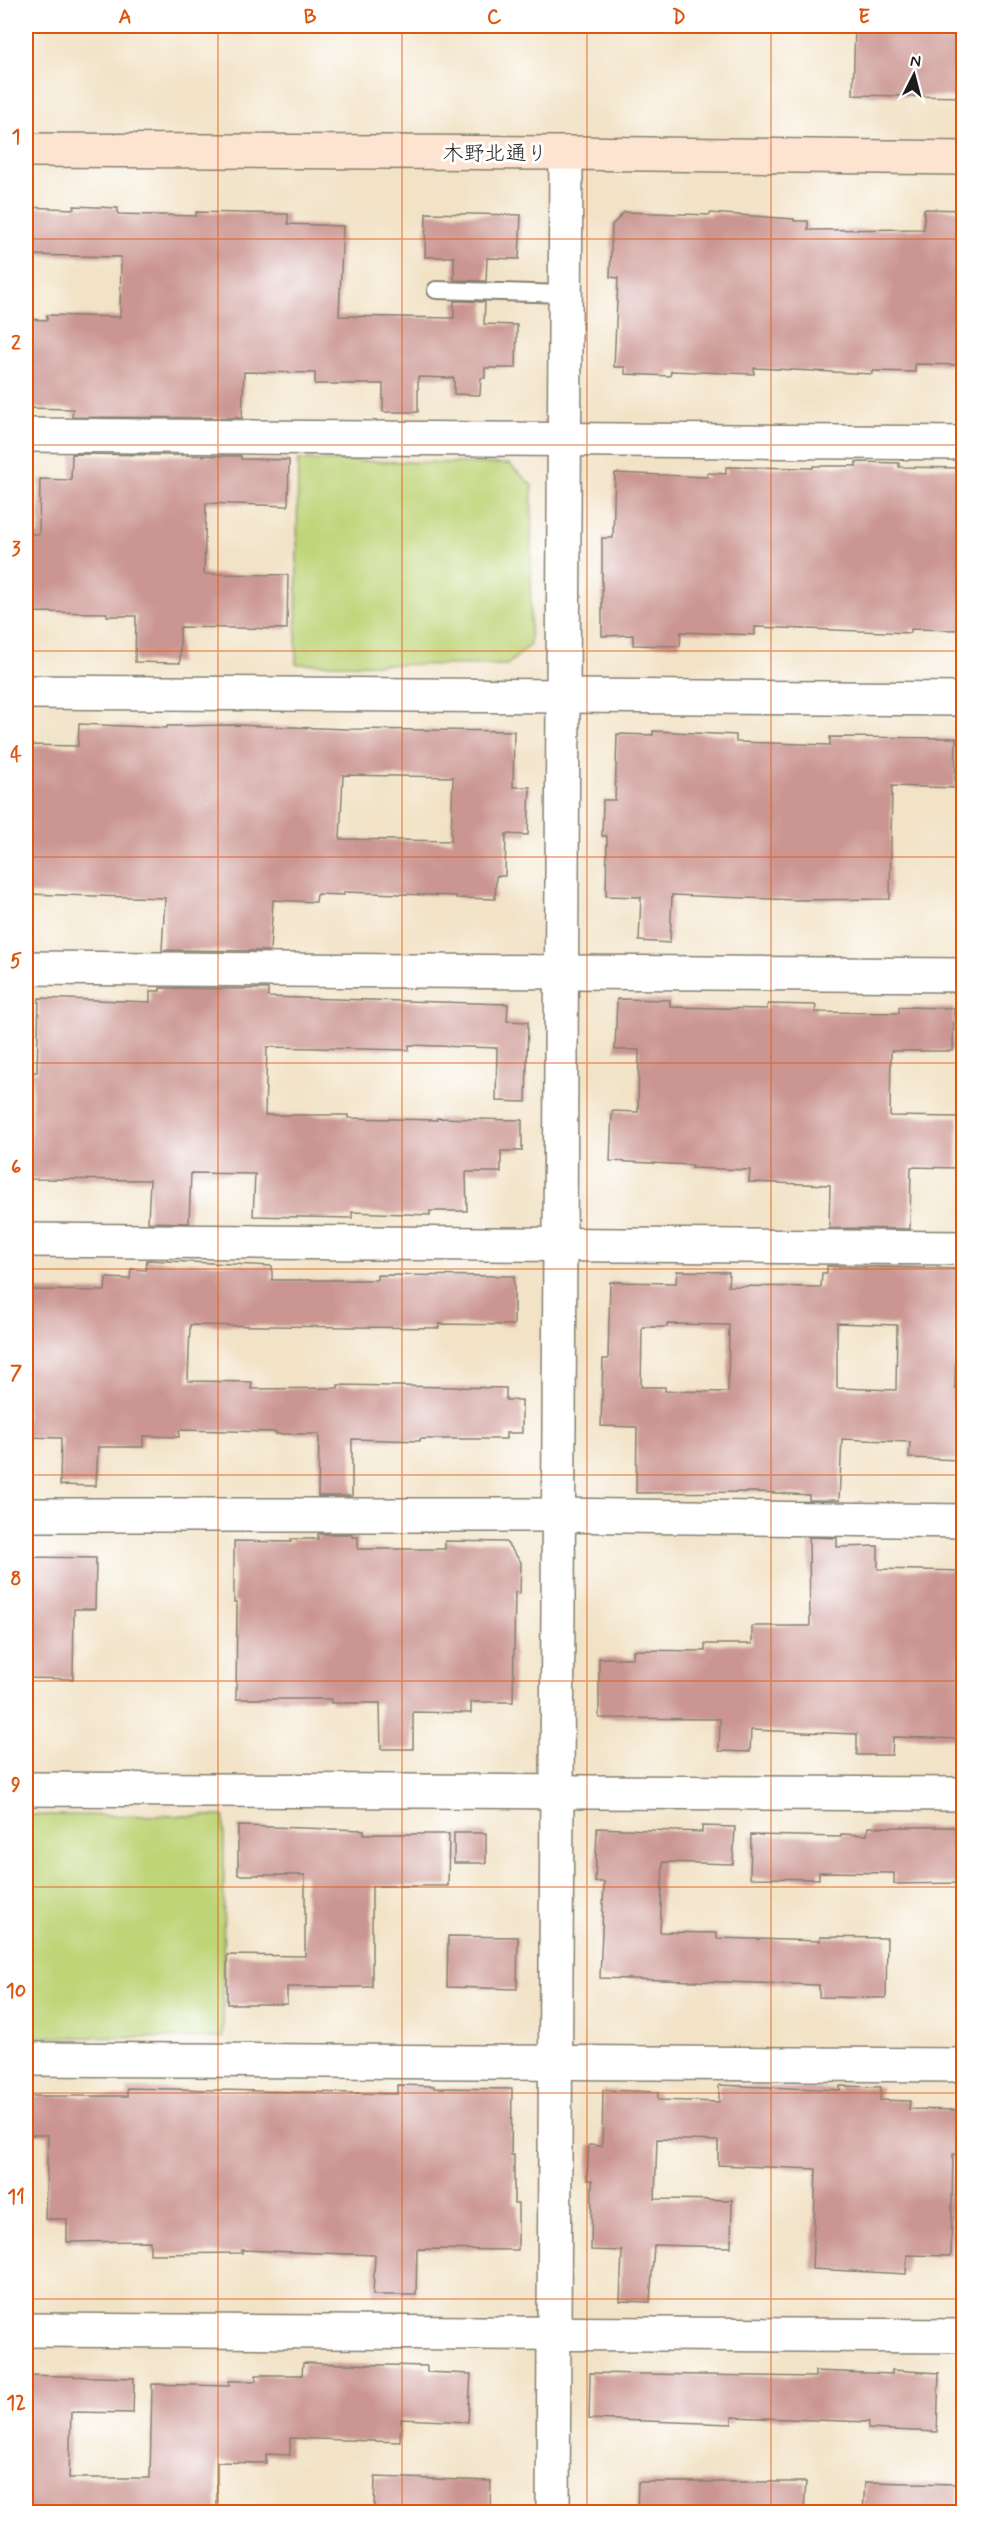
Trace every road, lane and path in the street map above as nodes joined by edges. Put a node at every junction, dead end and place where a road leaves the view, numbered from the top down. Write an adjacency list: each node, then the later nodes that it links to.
1 (26, 150): 2 (street, 木野北通り)
2 (566, 153): 3 (street, 木野北通り); 5 (street)
3 (963, 158)
4 (436, 290): 5 (lane)
5 (565, 294): 7 (street)
6 (26, 435): 7 (street)
7 (564, 440): 8 (street); 10 (street)
8 (963, 443)
9 (26, 692): 10 (street)
10 (563, 696): 11 (street); 13 (street)
11 (963, 699)
12 (26, 968): 13 (street)
13 (561, 972): 14 (street); 16 (street)
14 (963, 975)
15 (26, 1240): 16 (street)
16 (560, 1244): 17 (street); 19 (street)
17 (963, 1248)
18 (26, 1515): 19 (street)
19 (558, 1515): 20 (street); 22 (street)
20 (963, 1521)
21 (26, 1789): 22 (street)
22 (556, 1792): 23 (street); 25 (street)
23 (963, 1794)
24 (26, 2059): 25 (street)
25 (555, 2062): 26 (street); 28 (street)
26 (963, 2065)
27 (26, 2330): 28 (street)
28 (554, 2333): 29 (street); 30 (street)
29 (963, 2336)
30 (553, 2512)

